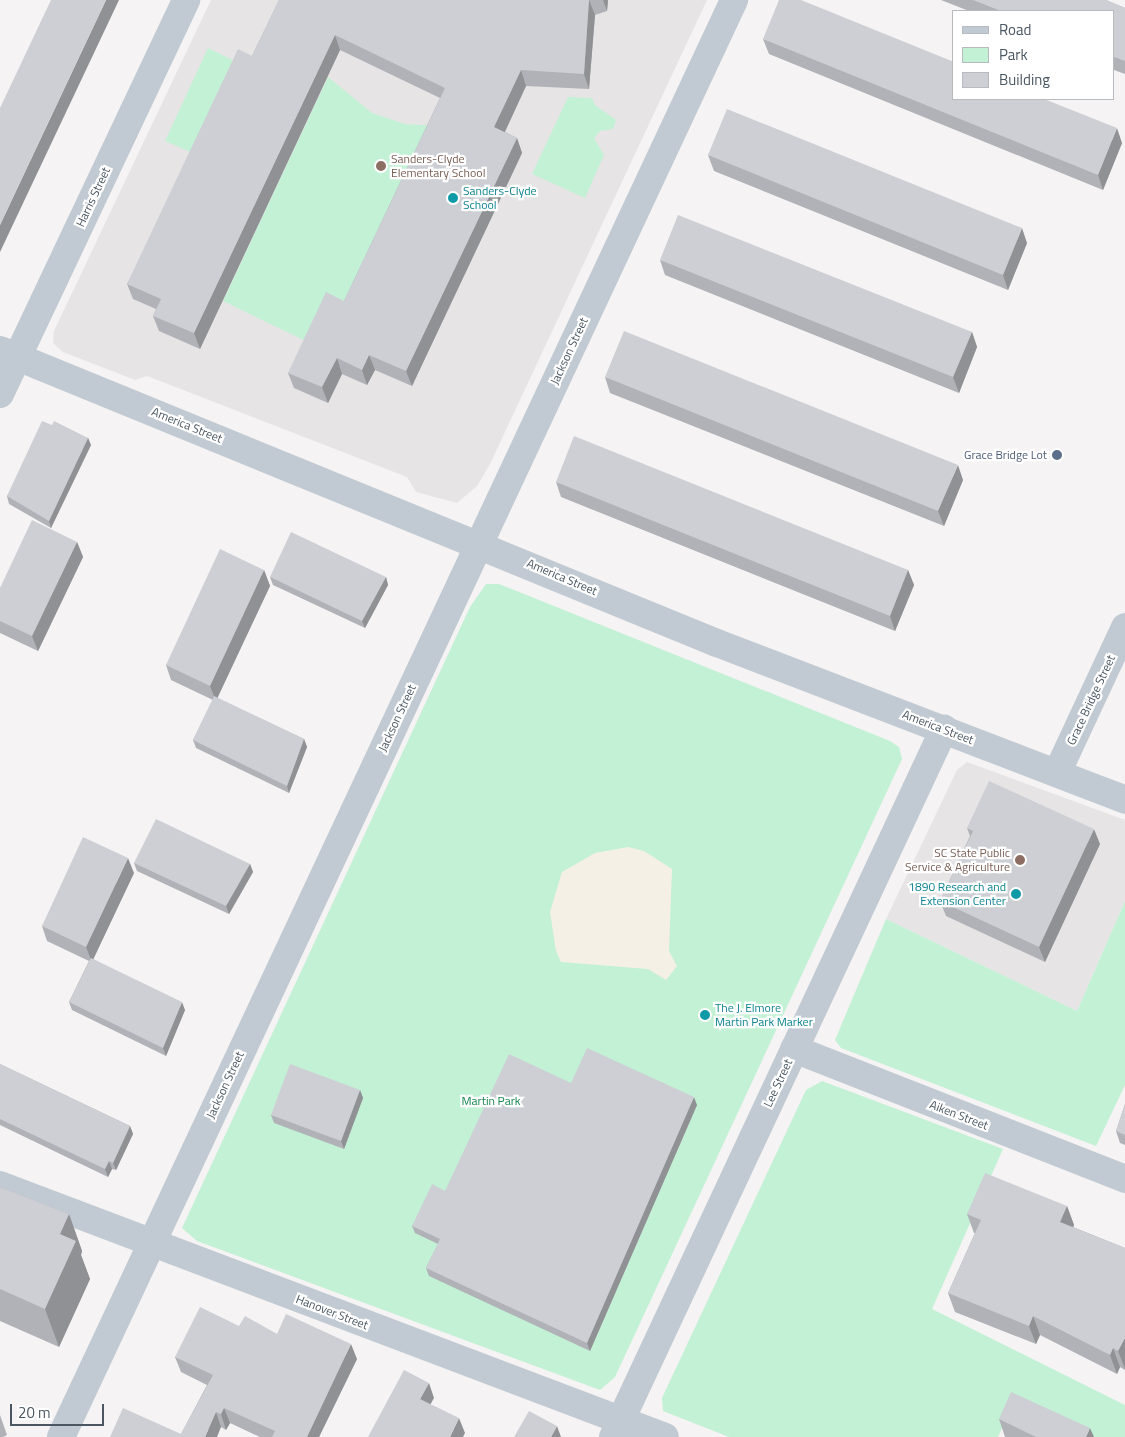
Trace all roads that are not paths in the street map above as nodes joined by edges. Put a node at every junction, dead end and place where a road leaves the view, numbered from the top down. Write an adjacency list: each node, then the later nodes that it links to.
1 (186, 0): 3 (street, Harris Street)
2 (734, 0): 5 (street, Jackson Street)
3 (9, 354): 4 (street, Harris Street); 5 (street, America Street)
4 (0, 394)
5 (479, 542): 7 (street, America Street); 13 (street, Jackson Street)
6 (1125, 627): 8 (street, Grace Bridge Street)
7 (944, 729): 8 (street, America Street); 10 (street, Lee Street)
8 (1057, 774): 9 (street, America Street)
9 (1125, 800)
10 (794, 1050): 11 (street, Aiken Street); 14 (street, Lee Street)
11 (1125, 1180)
12 (0, 1185): 13 (street, Hanover Street)
13 (150, 1243): 14 (street, Hanover Street); 15 (street, Jackson Street)
14 (617, 1429): 16 (street, Hanover Street)
15 (61, 1437)
16 (665, 1437)

